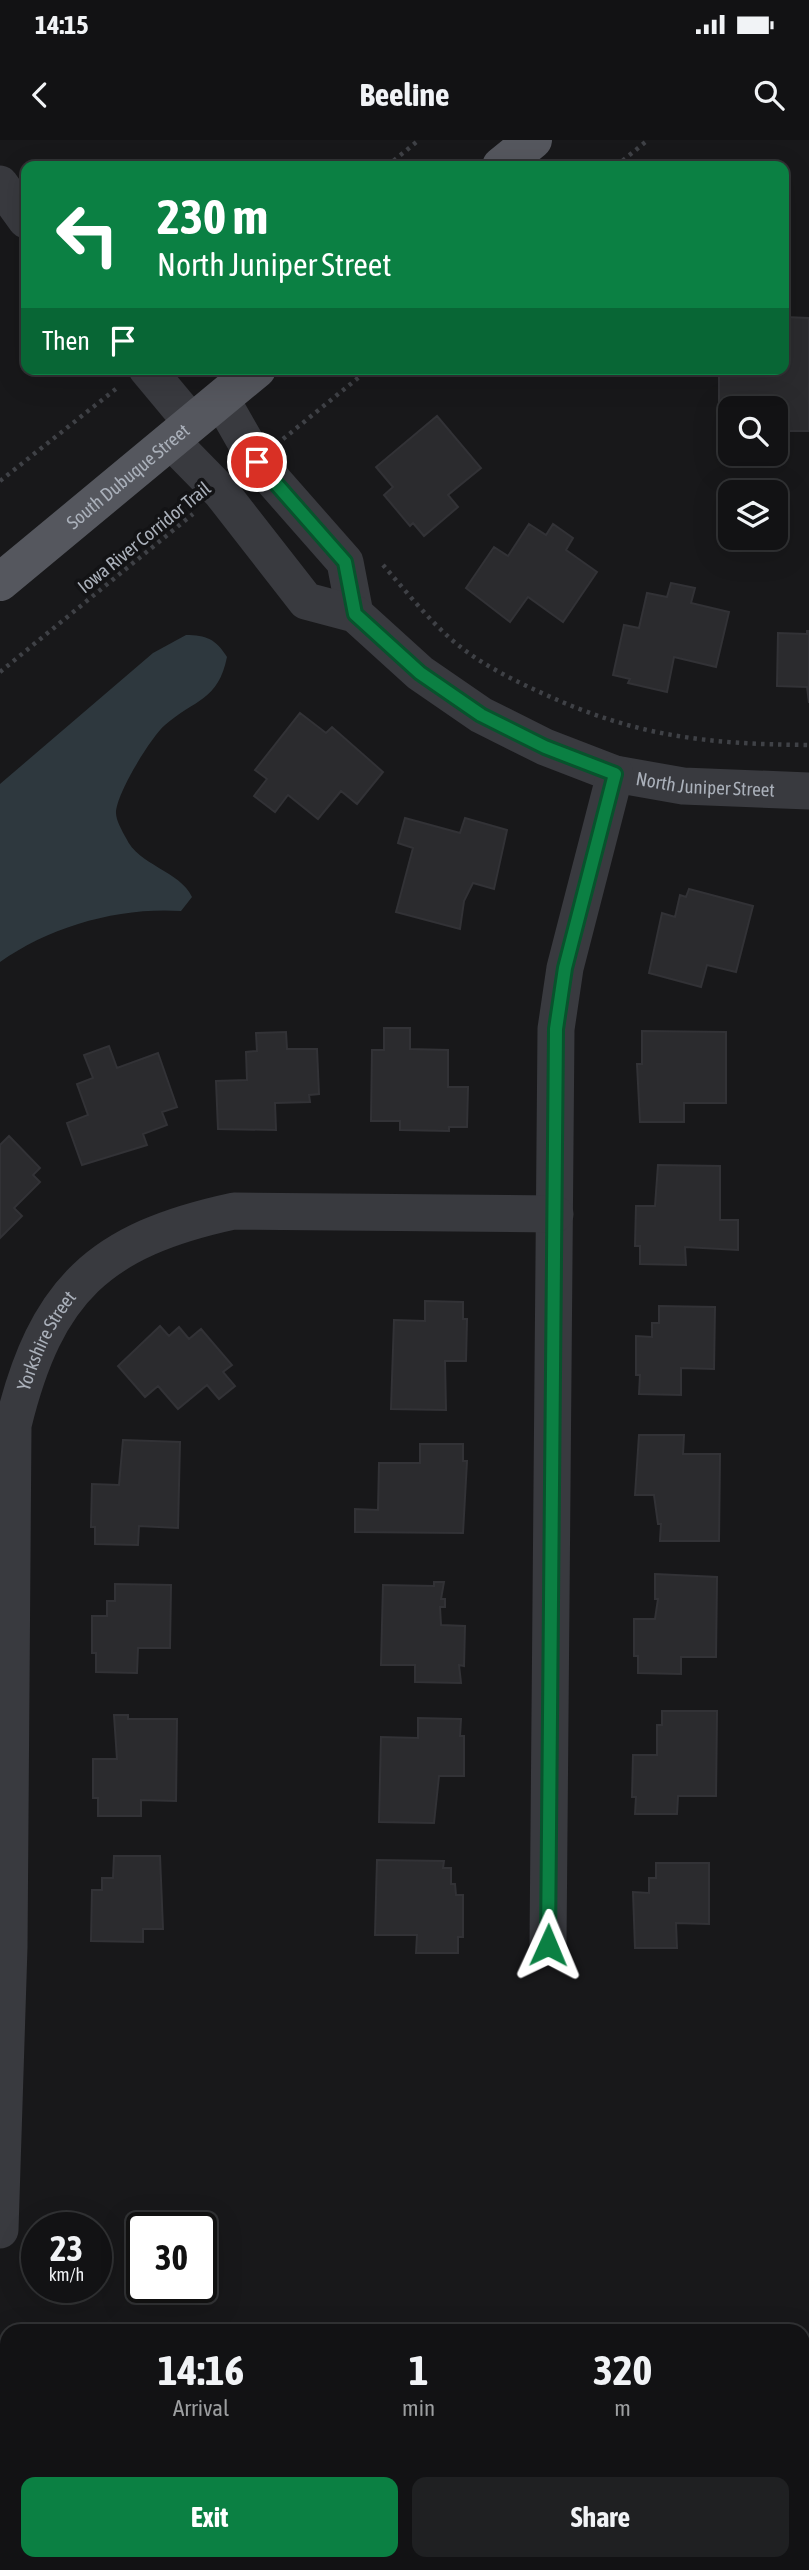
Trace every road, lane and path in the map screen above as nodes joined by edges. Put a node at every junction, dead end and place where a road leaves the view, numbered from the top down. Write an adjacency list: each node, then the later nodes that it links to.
1 (419, 140): 4 (path)
2 (533, 140): 5 (main road)
3 (648, 140): 6 (path)
4 (393, 161)
5 (507, 161)
6 (622, 161)
7 (0, 184): 8 (street)
8 (21, 213)
9 (250, 375): 12 (main road, South Dubuque Street)
10 (361, 375): 14 (path)
11 (133, 378): 13 (street, North Juniper Street); 15 (path)
12 (221, 399): 13 (main road, South Dubuque Street); 19 (street)
13 (182, 432): 16 (street, North Juniper Street); 18 (main road, South Dubuque Street)
14 (289, 451)
15 (0, 481)
16 (221, 492): 19 (street, North Juniper Street); 20 (path, Iowa River Corridor Trail)
17 (376, 556): 21 (path)
18 (0, 582)
19 (355, 614): 22 (street, North Juniper Street)
20 (0, 672)
21 (809, 745)
22 (615, 774): 23 (street, North Juniper Street); 24 (street)
23 (809, 791)
24 (555, 1214): 25 (street); 26 (street, Yorkshire Street)
25 (548, 1945)
26 (0, 2230)

